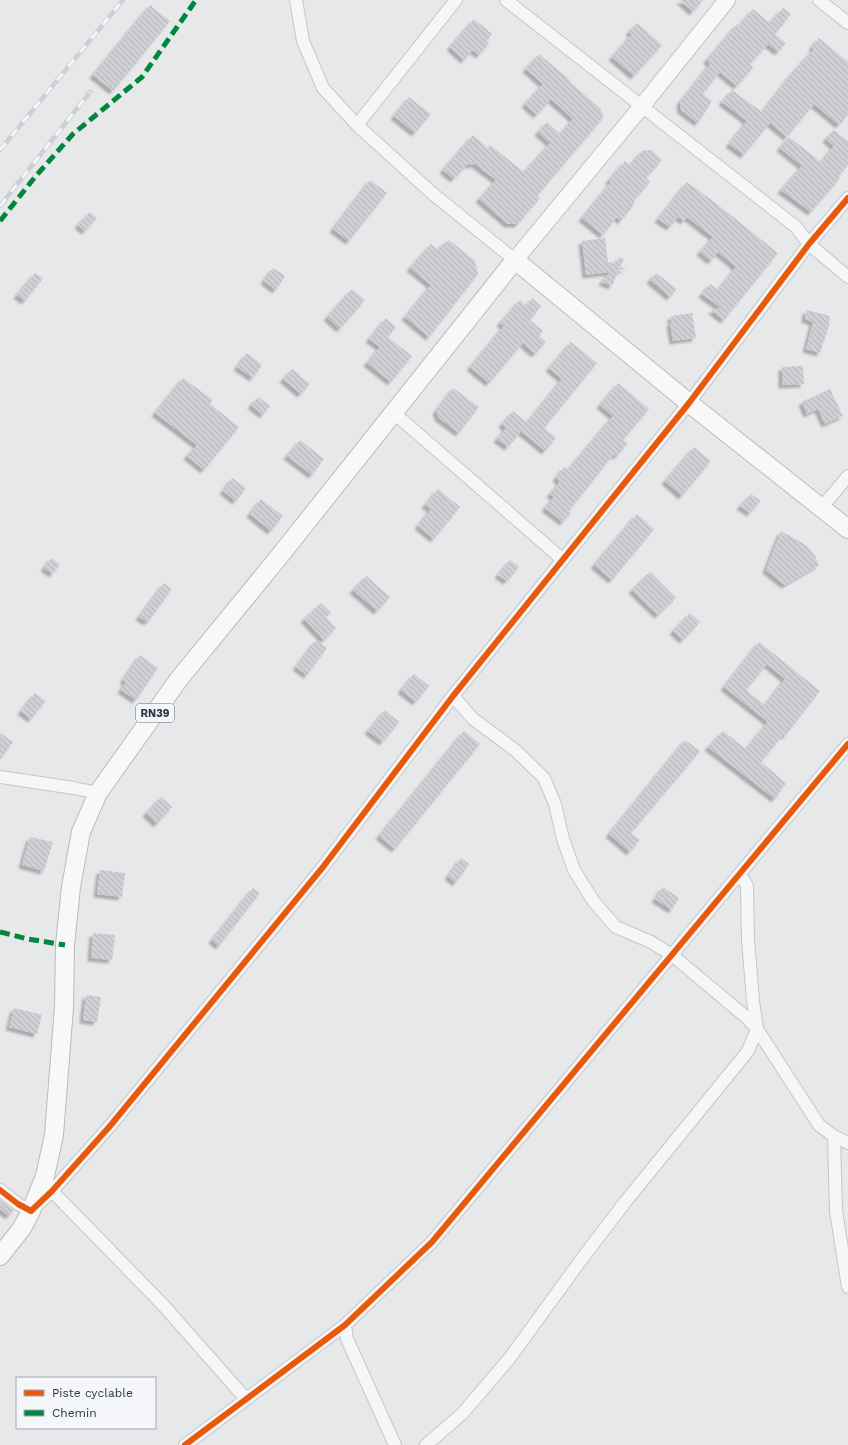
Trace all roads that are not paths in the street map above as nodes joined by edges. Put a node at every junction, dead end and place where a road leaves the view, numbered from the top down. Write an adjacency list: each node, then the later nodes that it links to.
1 (296, 0): 8 (street)
2 (456, 0): 8 (street)
3 (506, 0): 7 (street)
4 (727, 0): 7 (main road)
5 (819, 0): 6 (street)
6 (848, 23)
7 (642, 106): 10 (street); 11 (main road)
8 (356, 125): 11 (street)
9 (848, 198): 10 (street)
10 (809, 244): 12 (street); 13 (street)
11 (516, 260): 13 (highway); 14 (highway, RN39)
12 (848, 277)
13 (689, 403): 16 (highway); 18 (street)
14 (394, 413): 18 (street); 22 (highway, RN39)
15 (848, 476): 16 (street)
16 (822, 507): 17 (highway)
17 (848, 529)
18 (562, 559): 19 (street)
19 (453, 696): 24 (street); 29 (street)
20 (847, 746): 23 (street)
21 (0, 777): 22 (street)
22 (98, 793): 30 (highway, RN39)
23 (740, 874): 24 (street); 25 (street)
24 (672, 955): 25 (street); 33 (street)
25 (757, 1029): 26 (street); 37 (street)
26 (834, 1136): 27 (street); 32 (street)
27 (848, 1142)
28 (0, 1190): 30 (street)
29 (52, 1191): 30 (street); 34 (street)
30 (31, 1211): 31 (highway, RN39)
31 (0, 1256)
32 (848, 1287)
33 (345, 1325): 34 (street); 36 (street)
34 (246, 1399): 35 (street)
35 (185, 1445)
36 (395, 1445)
37 (426, 1445)

